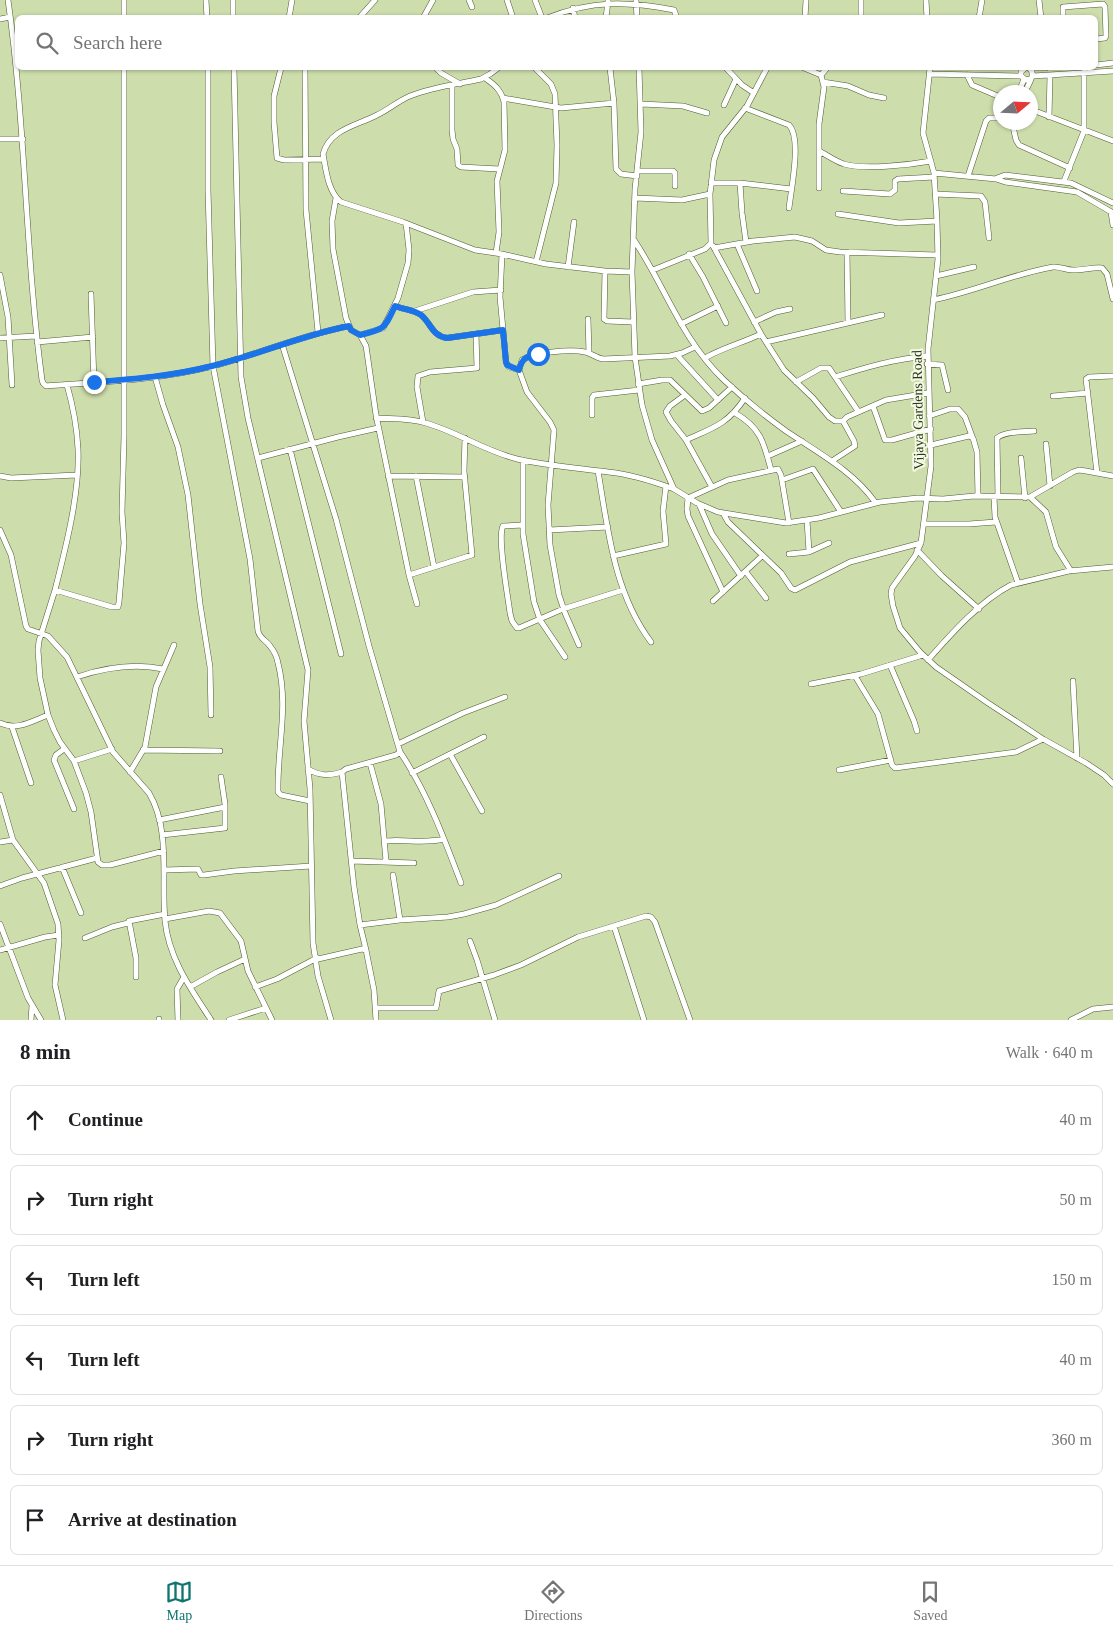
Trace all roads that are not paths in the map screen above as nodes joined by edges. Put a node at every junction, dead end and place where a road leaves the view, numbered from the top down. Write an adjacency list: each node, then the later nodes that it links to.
1 (8, 0): 39 (street)
2 (124, 0): 20 (street)
3 (206, 0): 21 (street)
4 (233, 0): 22 (street)
5 (292, 0): 23 (street)
6 (375, 0): 24 (street)
7 (433, 0): 25 (street)
8 (469, 0): 18 (street)
9 (507, 0): 26 (street)
10 (535, 0): 27 (street)
11 (806, 0): 33 (street)
12 (861, 0): 34 (street)
13 (926, 0): 35 (street)
14 (982, 0): 36 (street)
15 (1039, 0): 37 (street)
16 (608, 1): 17 (street); 19 (street); 30 (street)
17 (636, 2): 31 (street); 32 (street)
18 (472, 7)
19 (573, 8): 28 (street); 29 (street)
20 (124, 15)
21 (207, 15)
22 (233, 15)
23 (290, 15)
24 (362, 15)
25 (425, 15)
26 (512, 15)
27 (541, 15)
28 (555, 15)
29 (574, 15)
30 (606, 15)
31 (637, 15)
32 (676, 15)
33 (805, 15)
34 (861, 15)
35 (927, 15)
36 (980, 15)
37 (1041, 15)
38 (1063, 15): 41 (street)
39 (10, 17): 40 (street); 42 (street)
40 (0, 19)
41 (1098, 39)
42 (15, 50)
43 (1113, 63): 44 (street)
44 (1098, 64)
45 (17, 70): 94 (street)
46 (124, 70): 185 (street)
47 (208, 70): 180 (street)
48 (234, 70): 177 (street)
49 (280, 70): 98 (street)
50 (305, 70): 98 (street)
51 (438, 70): 73 (street)
52 (496, 70): 70 (street)
53 (537, 70): 84 (street)
54 (610, 70): 81 (street)
55 (639, 70): 82 (street)
56 (728, 70): 71 (street)
57 (766, 70): 77 (street)
58 (809, 70): 66 (street)
59 (825, 70): 66 (street)
60 (930, 70): 65 (street, Vijaya Gardens Road)
61 (1024, 70): 69 (street)
62 (1030, 70): 69 (street)
63 (1113, 71): 64 (street)
64 (1084, 72): 68 (street); 91 (street)
65 (930, 74): 67 (street); 99 (street, Vijaya Gardens Road)
66 (821, 75): 72 (street)
67 (967, 75): 69 (street); 78 (street)
68 (1050, 75): 69 (street); 88 (street)
69 (1027, 77): 74 (street); 75 (street)
70 (486, 78): 73 (street); 79 (street)
71 (736, 78): 77 (street); 83 (street)
72 (823, 82): 80 (street); 96 (street)
73 (461, 84): 76 (street)
74 (1023, 85)
75 (1026, 85)
76 (452, 86): 97 (street); 101 (street)
77 (754, 92): 85 (street)
78 (993, 94)
79 (503, 98): 84 (street); 101 (street)
80 (884, 98)
81 (614, 103): 84 (street); 102 (street)
82 (641, 104): 87 (street); 102 (street)
83 (724, 105)
84 (555, 107): 135 (street)
85 (745, 108): 107 (street); 111 (street)
86 (1038, 112): 88 (street)
87 (708, 113)
88 (1049, 117): 91 (street)
89 (993, 118): 104 (street)
90 (1014, 130): 100 (street)
91 (1084, 131): 95 (street); 100 (street)
92 (0, 132): 93 (street)
93 (1, 139): 94 (street)
94 (23, 139): 165 (street)
95 (1113, 141)
96 (819, 151): 99 (street); 110 (street)
97 (324, 159): 98 (street); 115 (street)
98 (305, 160): 161 (street)
99 (931, 162): 103 (street, Vijaya Gardens Road)
100 (1070, 168): 106 (street)
101 (499, 169): 131 (street)
102 (637, 174): 109 (street); 116 (street)
103 (934, 175): 104 (street); 112 (street); 114 (street, Vijaya Gardens Road)
104 (968, 176): 105 (street)
105 (996, 179): 106 (street); 119 (street)
106 (1064, 181): 117 (street)
107 (711, 183): 108 (street); 113 (street)
108 (740, 183): 111 (street); 127 (street)
109 (675, 186)
110 (819, 188)
111 (791, 189): 118 (street)
112 (843, 191)
113 (710, 194): 116 (street); 129 (street)
114 (935, 194): 122 (street, Vijaya Gardens Road); 125 (street)
115 (336, 198): 123 (street); 159 (street)
116 (635, 198): 126 (street)
117 (1113, 203)
118 (789, 208)
119 (1112, 212): 124 (street)
120 (838, 214): 122 (street)
121 (574, 222): 136 (street)
122 (937, 222): 134 (street, Vijaya Gardens Road)
123 (406, 224): 131 (street); 148 (street)
124 (1113, 225)
125 (989, 238)
126 (634, 239): 138 (street); 140 (street)
127 (746, 242): 128 (street); 130 (street)
128 (737, 244): 129 (street); 144 (street)
129 (712, 245): 133 (street); 155 (street)
130 (847, 252): 134 (street); 157 (street)
131 (496, 253): 132 (street)
132 (502, 254): 135 (street); 143 (street)
133 (688, 254): 138 (street); 149 (street)
134 (938, 254): 142 (street, Vijaya Gardens Road)
135 (536, 262): 136 (street)
136 (568, 266): 139 (street)
137 (974, 267): 142 (street)
138 (653, 270): 158 (street)
139 (605, 271): 140 (street); 154 (street)
140 (632, 272): 154 (street)
141 (0, 275): 168 (street)
142 (936, 276): 147 (street, Vijaya Gardens Road)
143 (501, 290): 151 (street); 160 (street)
144 (757, 291)
145 (91, 294): 166 (street)
146 (1113, 298): 147 (street)
147 (933, 300): 175 (street, Vijaya Gardens Road)
148 (395, 306): 151 (street); 164 (street)
149 (718, 306): 156 (street); 158 (street)
150 (790, 310): 155 (street)
151 (413, 312): 162 (street)
152 (882, 314): 157 (street)
153 (588, 319): 173 (street)
154 (633, 322): 176 (street)
155 (754, 322): 163 (street)
156 (726, 323)
157 (848, 323): 170 (street)
158 (681, 324): 172 (street)
159 (349, 326): 161 (street); 164 (street)
160 (503, 330): 162 (street); 181 (street)
161 (318, 332): 171 (street)
162 (476, 334): 206 (street)
163 (761, 334): 170 (street); 178 (street)
164 (360, 335): 204 (street)
165 (36, 336): 168 (street); 169 (street)
166 (92, 337): 169 (street); 186 (street)
167 (0, 338): 168 (street)
168 (10, 338): 188 (street)
169 (37, 342): 189 (street)
170 (766, 342): 187 (street)
171 (282, 344): 177 (street); 214 (street)
172 (695, 347): 174 (street); 178 (street)
173 (589, 353): 176 (street); 181 (street)
174 (677, 355): 176 (street); 198 (street)
175 (928, 356): 179 (street, Vijaya Gardens Road); 184 (street)
176 (635, 357): 190 (street)
177 (240, 358): 180 (street); 219 (street)
178 (705, 358): 191 (street)
179 (928, 364): 192 (street); 193 (street, Vijaya Gardens Road)
180 (213, 366): 183 (street); 319 (street)
181 (519, 370): 223 (street)
182 (1113, 376): 194 (street)
183 (155, 377): 185 (street); 293 (street)
184 (835, 377): 187 (street); 200 (street)
185 (124, 380): 186 (street); 268 (street)
186 (94, 382): 189 (street)
187 (796, 382): 205 (street)
188 (12, 385)
189 (67, 385): 227 (street)
190 (638, 387): 195 (street); 202 (street); 237 (street)
191 (732, 387): 197 (street); 198 (street)
192 (948, 390)
193 (928, 393): 199 (street); 203 (street, Vijaya Gardens Road)
194 (1088, 393): 196 (street); 226 (street)
195 (685, 395): 198 (street); 212 (street)
196 (1053, 396)
197 (745, 398): 201 (street); 213 (street)
198 (718, 400)
199 (873, 406): 200 (street); 208 (street)
200 (858, 411): 205 (street)
201 (735, 413): 212 (street); 218 (street)
202 (592, 415)
203 (930, 416): 208 (street, Vijaya Gardens Road); 210 (street)
204 (376, 418): 206 (street); 207 (street)
205 (843, 421): 222 (street)
206 (423, 422): 211 (street)
207 (378, 428): 214 (street); 229 (street)
208 (930, 429): 216 (street, Vijaya Gardens Road)
209 (1034, 431): 239 (street)
210 (972, 436): 216 (street); 238 (street)
211 (465, 438): 221 (street); 232 (street)
212 (686, 440): 236 (street)
213 (802, 441): 218 (street); 222 (street)
214 (313, 444): 217 (street); 299 (street)
215 (1046, 444): 235 (street)
216 (931, 445): 242 (street, Vijaya Gardens Road)
217 (290, 450): 219 (street); 281 (street)
218 (768, 456): 224 (street)
219 (258, 458): 310 (street)
220 (1021, 458): 240 (street)
221 (523, 460): 223 (street); 251 (street)
222 (832, 460): 243 (street)
223 (551, 466): 225 (street); 254 (street)
224 (771, 470): 233 (street); 236 (street)
225 (598, 471): 234 (street); 252 (street)
226 (1097, 473): 231 (street); 235 (street)
227 (78, 475): 228 (street); 268 (street)
228 (0, 476)
229 (388, 476): 230 (street); 266 (street)
230 (416, 476): 232 (street); 262 (street)
231 (1113, 476)
232 (465, 477): 262 (street)
233 (782, 480): 245 (street); 249 (street)
234 (666, 486): 237 (street); 260 (street)
235 (1050, 486): 240 (street)
236 (712, 487): 241 (street)
237 (674, 489): 241 (street)
238 (978, 496): 239 (street); 242 (street)
239 (996, 497): 240 (street); 248 (street)
240 (1027, 497): 264 (street)
241 (688, 498): 244 (street); 270 (street)
242 (928, 499): 243 (street); 250 (street, Vijaya Gardens Road)
243 (874, 502): 245 (street)
244 (699, 504): 246 (street); 265 (street)
245 (841, 512): 247 (street)
246 (723, 513): 249 (street); 261 (street)
247 (807, 520): 249 (street); 258 (street)
248 (996, 522): 250 (street); 267 (street)
249 (789, 523)
250 (924, 524): 256 (street, Vijaya Gardens Road)
251 (523, 525): 276 (street); 276 (street)
252 (608, 526): 254 (street); 260 (street)
253 (0, 530): 277 (street)
254 (548, 530): 274 (street)
255 (830, 543): 258 (street)
256 (921, 543): 257 (street, Vijaya Gardens Road); 261 (street)
257 (918, 550): 275 (street); 282 (street, Vijaya Gardens Road)
258 (808, 552): 259 (street)
259 (789, 554)
260 (613, 556): 269 (street)
261 (762, 556): 265 (street)
262 (434, 567): 266 (street)
263 (1113, 567): 264 (street)
264 (1071, 571): 267 (street)
265 (744, 574): 270 (street); 271 (street)
266 (409, 575): 273 (street)
267 (1018, 583): 275 (street)
268 (55, 590): 277 (street)
269 (623, 590): 274 (street); 278 (street)
270 (723, 592): 272 (street)
271 (766, 598)
272 (713, 601)
273 (417, 604)
274 (563, 609): 276 (street); 280 (street)
275 (979, 609): 284 (street)
276 (540, 620): 283 (street)
277 (42, 632): 288 (street); 292 (street)
278 (652, 642)
279 (174, 645): 286 (street)
280 (579, 645)
281 (341, 654)
282 (923, 655): 284 (street, Vijaya Gardens Road); 285 (street)
283 (565, 656)
284 (928, 660): 298 (street, Vijaya Gardens Road)
285 (890, 665): 287 (street); 296 (street)
286 (163, 668): 288 (street); 302 (street)
287 (855, 676): 290 (street); 307 (street)
288 (77, 677): 301 (street)
289 (1073, 681): 306 (street)
290 (811, 684)
291 (505, 696): 299 (street)
292 (48, 715): 295 (street); 300 (street)
293 (211, 716)
294 (0, 723): 295 (street)
295 (12, 727): 316 (street)
296 (917, 731)
297 (484, 737): 305 (street)
298 (1043, 739): 306 (street, Vijaya Gardens Road); 307 (street)
299 (398, 744): 304 (street)
300 (64, 748): 308 (street); 321 (street)
301 (112, 749): 308 (street); 312 (street)
302 (143, 750): 303 (street); 312 (street)
303 (220, 751)
304 (400, 752): 309 (street); 314 (street)
305 (450, 754): 314 (street); 322 (street)
306 (1077, 758): 317 (street, Vijaya Gardens Road)
307 (891, 760): 311 (street)
308 (74, 761): 330 (street)
309 (370, 763): 313 (street); 327 (street)
310 (308, 769): 313 (street); 319 (street)
311 (839, 770)
312 (130, 772): 323 (street)
313 (342, 772): 331 (street)
314 (412, 773): 325 (street)
315 (222, 777): 320 (street)
316 (32, 783)
317 (1113, 784)
318 (0, 795): 326 (street)
319 (310, 802): 334 (street)
320 (225, 807): 323 (street); 324 (street)
321 (74, 809)
322 (482, 811)
323 (159, 820): 324 (street)
324 (162, 835): 329 (street)
325 (444, 839): 327 (street); 340 (street)
326 (13, 840): 328 (street); 337 (street)
327 (385, 841): 332 (street)
328 (0, 842)
329 (164, 851): 330 (street); 336 (street)
330 (97, 858): 335 (street)
331 (351, 862): 332 (street); 347 (street)
332 (386, 862): 333 (street)
333 (414, 863)
334 (311, 866): 336 (street); 355 (street)
335 (62, 867): 337 (street); 342 (street)
336 (164, 870): 343 (street)
337 (38, 874): 341 (street); 349 (street)
338 (393, 876): 344 (street)
339 (559, 876): 344 (street)
340 (462, 883)
341 (0, 886)
342 (81, 913)
343 (165, 916): 345 (street); 356 (street); 358 (street)
344 (400, 920): 347 (street)
345 (128, 923): 350 (street); 357 (street)
346 (0, 924): 352 (street)
347 (360, 926): 354 (street)
348 (614, 926): 359 (street); 377 (street); 378 (street)
349 (59, 935): 352 (street); 369 (street)
350 (85, 938)
351 (470, 941): 359 (street)
352 (9, 948): 353 (street); 362 (street)
353 (0, 950)
354 (366, 950): 355 (street); 365 (street)
355 (315, 957): 361 (street); 374 (street)
356 (245, 960): 360 (street); 361 (street)
357 (136, 977)
358 (184, 977): 360 (street); 370 (street)
359 (482, 979): 365 (street); 376 (street)
360 (190, 987): 371 (street)
361 (255, 987): 364 (street)
362 (32, 1006): 367 (street); 368 (street)
363 (1113, 1007): 379 (street)
364 (266, 1008): 366 (street); 373 (street)
365 (376, 1008): 375 (street)
366 (240, 1018): 372 (street)
367 (31, 1020)
368 (41, 1020)
369 (63, 1020)
370 (178, 1020)
371 (211, 1020)
372 (229, 1020)
373 (272, 1020)
374 (331, 1020)
375 (376, 1020)
376 (495, 1020)
377 (644, 1020)
378 (690, 1020)
379 (1071, 1020)

